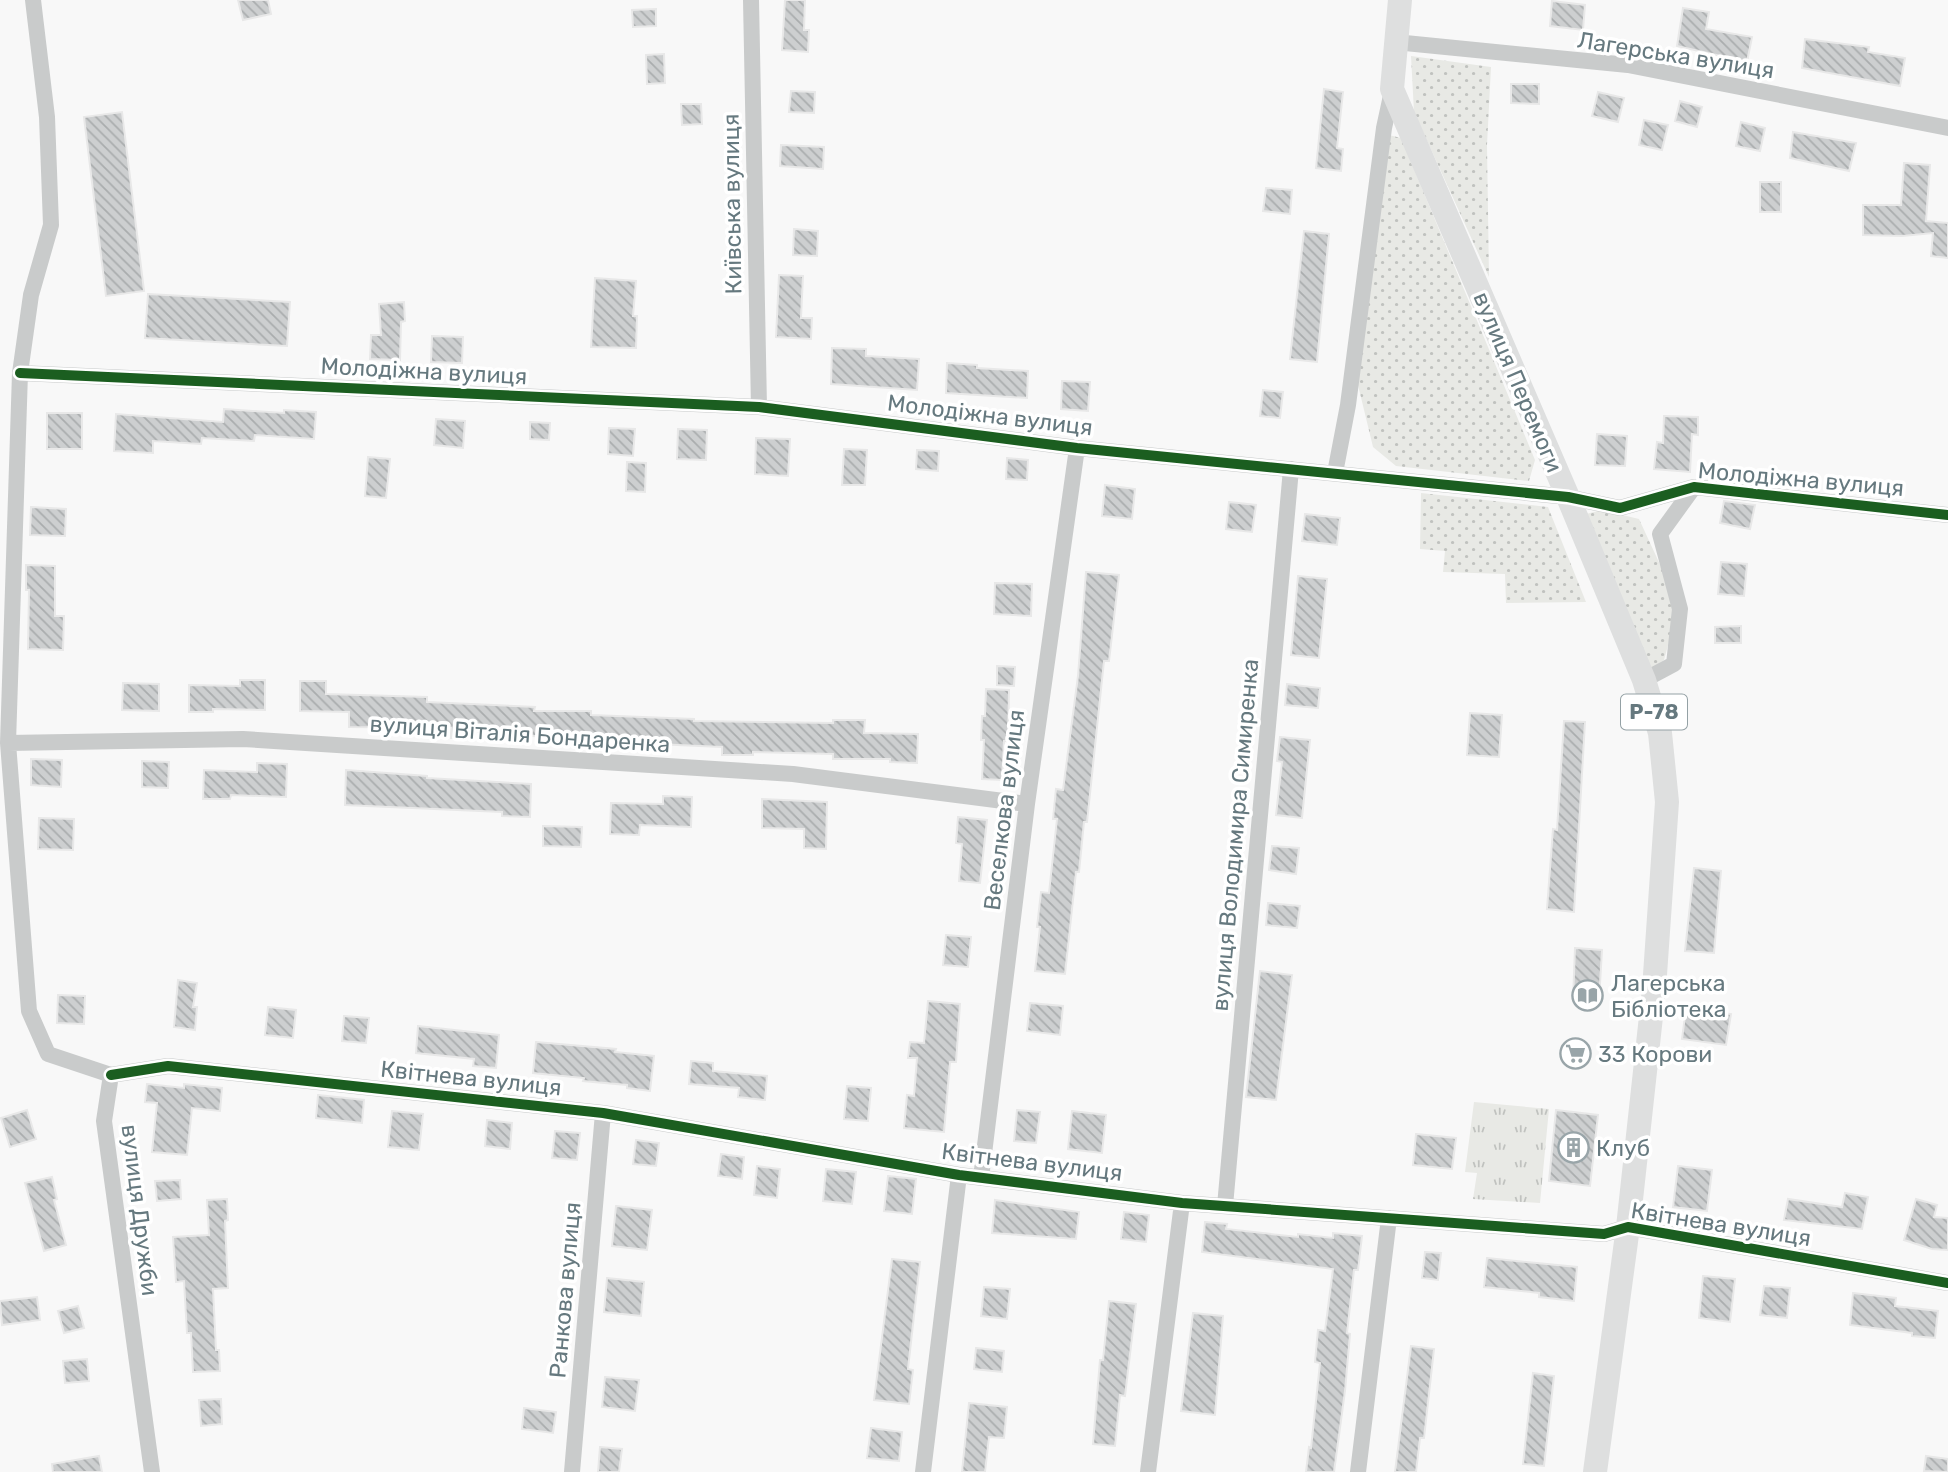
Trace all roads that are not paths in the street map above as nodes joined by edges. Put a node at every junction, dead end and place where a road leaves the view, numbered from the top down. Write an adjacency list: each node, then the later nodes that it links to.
1 (33, 0): 7 (street)
2 (751, 0): 8 (street, Київська вулиця)
3 (1400, 0): 4 (main road, вулиця Перемоги / Р-78)
4 (1395, 43): 5 (main road, вулиця Перемоги / Р-78); 6 (street, Лагерська вулиця)
5 (1392, 89): 11 (street); 13 (main road, вулиця Перемоги / Р-78)
6 (1948, 128)
7 (20, 373): 8 (street, Молодіжна вулиця); 16 (street)
8 (759, 407): 9 (street, Молодіжна вулиця)
9 (1077, 448): 10 (street, Молодіжна вулиця); 17 (street, Веселкова вулиця)
10 (1291, 469): 11 (street, Молодіжна вулиця); 23 (street, вулиця Володимира Симиренка)
11 (1335, 473): 13 (street, Молодіжна вулиця)
12 (1694, 486): 13 (street, Молодіжна вулиця); 14 (street, Молодіжна вулиця); 15 (street, Молодіжна вулиця)
13 (1568, 497): 15 (main road, вулиця Перемоги / Р-78)
14 (1948, 515)
15 (1644, 680): 25 (main road, вулиця Перемоги / Р-78)
16 (8, 743): 17 (street, вулиця Віталія Бондаренка); 18 (street)
17 (1027, 804): 21 (street, Веселкова вулиця)
18 (111, 1074): 19 (street, Квітнева вулиця); 27 (street, вулиця Дружби)
19 (603, 1113): 20 (street, Квітнева вулиця); 28 (street, Ранкова вулиця)
20 (959, 1175): 21 (street, Квітнева вулиця); 29 (street)
21 (981, 1178): 22 (street, Квітнева вулиця)
22 (1182, 1203): 23 (street, Квітнева вулиця); 30 (street)
23 (1225, 1206): 24 (street, Квітнева вулиця)
24 (1389, 1218): 25 (street, Квітнева вулиця); 31 (street)
25 (1628, 1227): 26 (street, Квітнева вулиця); 32 (main road, вулиця Перемоги / Р-78)
26 (1948, 1283)
27 (152, 1472)
28 (572, 1472)
29 (923, 1472)
30 (1148, 1472)
31 (1358, 1472)
32 (1595, 1472)

